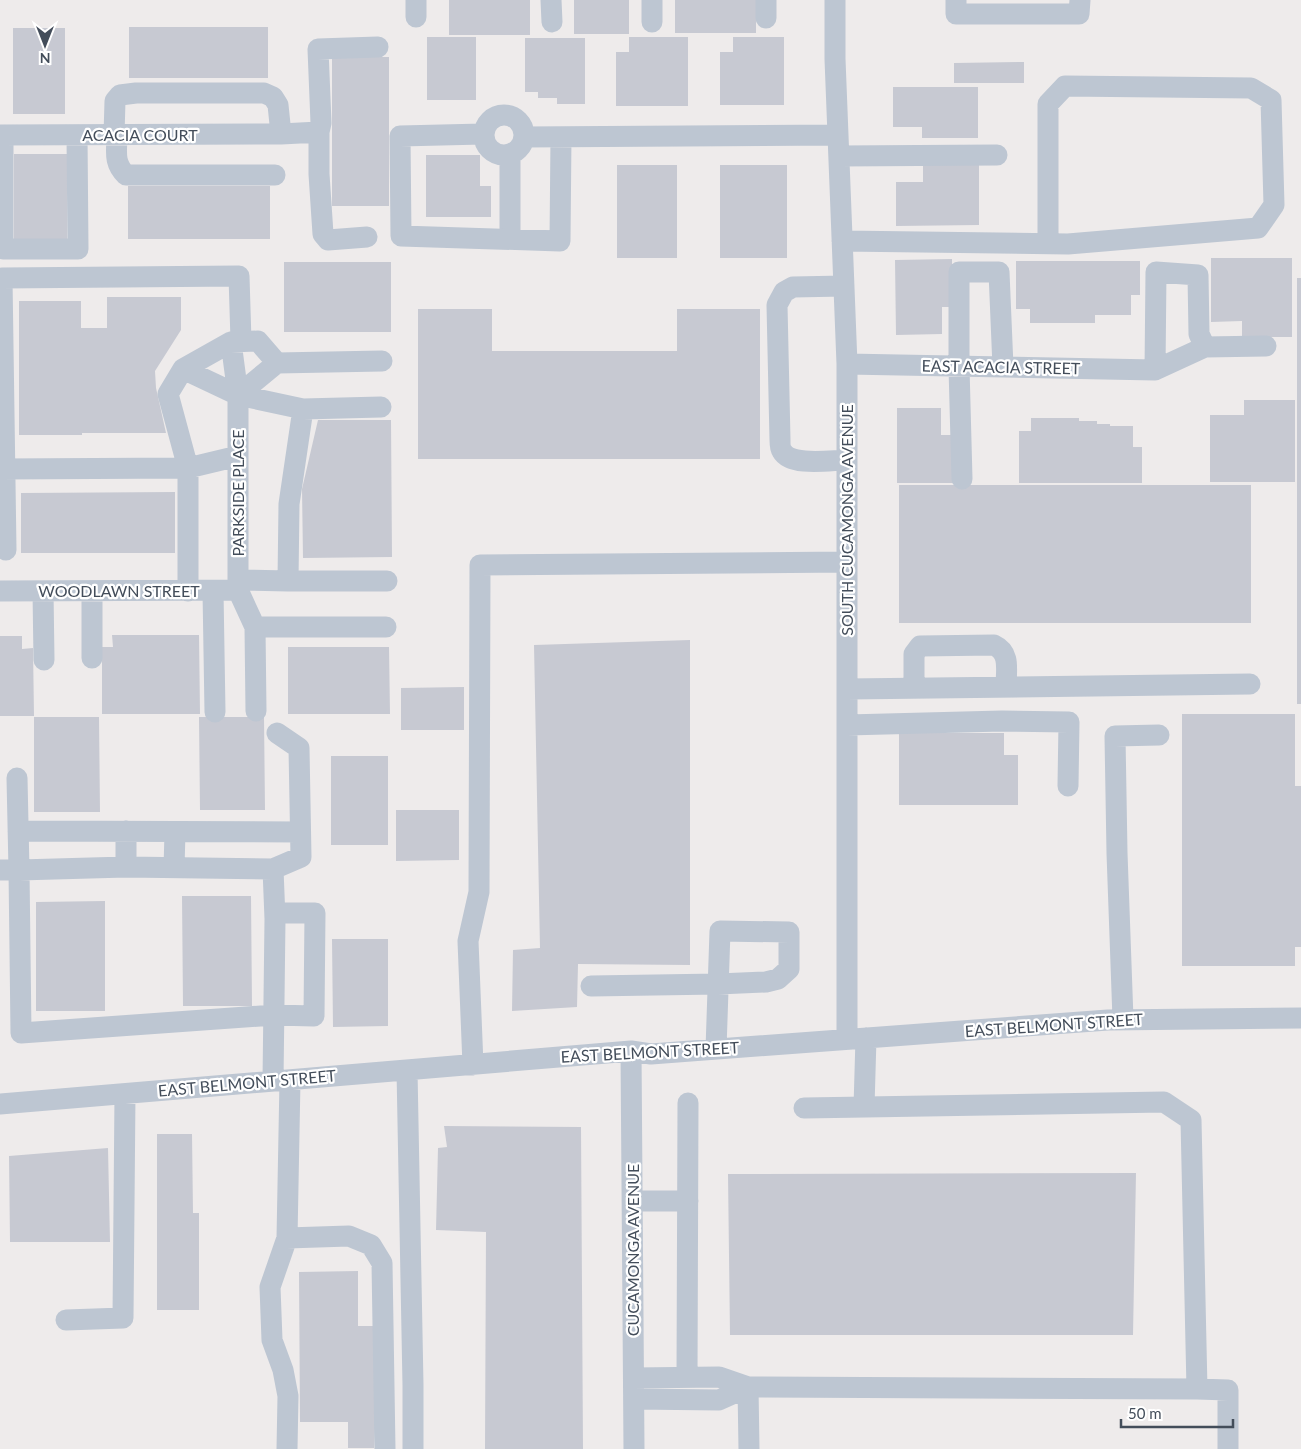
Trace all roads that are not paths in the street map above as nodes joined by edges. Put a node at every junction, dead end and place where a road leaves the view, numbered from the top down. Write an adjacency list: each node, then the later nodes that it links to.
1 (551, 0): 6 (street)
2 (652, 0): 7 (street)
3 (835, 0): 17 (street, SOUTH CUCAMONGA AVENUE)
4 (956, 0): 5 (street)
5 (1080, 0)
6 (552, 22)
7 (652, 22)
8 (378, 47): 9 (street)
9 (318, 132): 10 (street, ACACIA COURT); 21 (street)
10 (281, 134): 14 (street, ACACIA COURT); 14 (street)
11 (483, 134): 15 (street); 18 (street); 22 (street)
12 (1, 135): 13 (street, ACACIA COURT); 13 (street)
13 (77, 135): 14 (street, ACACIA COURT)
14 (116, 135): 20 (street)
15 (524, 137): 16 (street); 18 (street)
16 (561, 137): 17 (street); 22 (street)
17 (839, 146): 19 (street); 23 (street, SOUTH CUCAMONGA AVENUE)
18 (510, 154): 22 (street)
19 (997, 155)
20 (275, 175)
21 (367, 237)
22 (510, 239)
23 (842, 241): 24 (street); 25 (street, SOUTH CUCAMONGA AVENUE)
24 (1048, 244): 24 (street)
25 (844, 286): 31 (street, SOUTH CUCAMONGA AVENUE); 40 (street)
26 (236, 342): 30 (street); 34 (street); 36 (street, PARKSIDE PLACE); 42 (street, PARKSIDE PLACE)
27 (1266, 346): 28 (street)
28 (1205, 347): 35 (street); 35 (street)
29 (382, 362): 30 (street)
30 (277, 363): 36 (street)
31 (847, 364): 32 (street, EAST ACACIA STREET); 40 (street, SOUTH CUCAMONGA AVENUE)
32 (959, 367): 33 (street, EAST ACACIA STREET); 33 (street); 43 (street)
33 (1003, 368): 35 (street, EAST ACACIA STREET)
34 (183, 369): 36 (street); 41 (street)
35 (1154, 370)
36 (238, 395): 38 (street); 39 (street, PARKSIDE PLACE)
37 (382, 407): 38 (street)
38 (303, 410): 46 (street)
39 (238, 456): 41 (street); 48 (street, PARKSIDE PLACE)
40 (847, 460): 45 (street, SOUTH CUCAMONGA AVENUE)
41 (188, 468): 42 (street); 51 (street)
42 (3, 469): 44 (street)
43 (962, 479)
44 (6, 550)
45 (847, 562): 61 (street, SOUTH CUCAMONGA AVENUE); 85 (street)
46 (288, 581): 47 (street, WOODLAWN STREET); 48 (street, WOODLAWN STREET)
47 (387, 581)
48 (238, 585): 52 (street, WOODLAWN STREET); 54 (street)
49 (43, 591): 50 (street, WOODLAWN STREET); 53 (street, WOODLAWN STREET); 57 (street)
50 (92, 591): 51 (street, WOODLAWN STREET); 56 (street)
51 (188, 591): 52 (street, WOODLAWN STREET)
52 (213, 591): 63 (street)
53 (0, 592)
54 (255, 627): 55 (street); 62 (street)
55 (386, 627)
56 (92, 658)
57 (44, 660)
58 (1250, 684): 59 (street)
59 (1006, 687): 60 (street); 60 (street)
60 (914, 688): 61 (street)
61 (847, 689): 64 (street, SOUTH CUCAMONGA AVENUE)
62 (256, 710)
63 (215, 712)
64 (847, 725): 68 (street); 82 (street, SOUTH CUCAMONGA AVENUE)
65 (277, 733): 72 (street)
66 (1159, 735): 81 (street)
67 (18, 778): 69 (street)
68 (1068, 786)
69 (18, 831): 70 (street); 76 (street)
70 (126, 832): 71 (street); 73 (street)
71 (175, 832): 72 (street); 74 (street)
72 (300, 832): 75 (street)
73 (126, 867): 74 (street); 76 (street)
74 (174, 868): 75 (street)
75 (273, 869): 77 (street)
76 (9, 870): 79 (street)
77 (275, 913): 79 (street); 79 (street)
78 (591, 986): 83 (street)
79 (274, 1015): 87 (street)
80 (1301, 1018): 81 (street, EAST BELMONT STREET)
81 (1123, 1019): 82 (street, EAST BELMONT STREET)
82 (857, 1039): 83 (street, EAST BELMONT STREET); 91 (street, SOUTH CUCAMONGA AVENUE)
83 (716, 1049): 84 (street, EAST BELMONT STREET)
84 (631, 1051): 85 (street, EAST BELMONT STREET); 93 (street, CUCAMONGA AVENUE)
85 (473, 1064): 86 (street, EAST BELMONT STREET)
86 (407, 1070): 87 (street, EAST BELMONT STREET); 104 (street)
87 (281, 1081): 88 (street, EAST BELMONT STREET); 95 (street)
88 (125, 1094): 90 (street, EAST BELMONT STREET); 96 (street)
89 (688, 1103): 94 (street)
90 (0, 1104)
91 (864, 1107): 92 (street); 100 (street)
92 (804, 1108)
93 (632, 1201): 94 (street); 98 (street, CUCAMONGA AVENUE)
94 (688, 1201): 97 (street)
95 (288, 1238): 102 (street); 103 (street)
96 (66, 1320)
97 (687, 1377): 98 (street); 99 (street)
98 (634, 1378): 101 (street, CUCAMONGA AVENUE)
99 (748, 1387): 100 (street); 101 (street); 106 (street)
100 (1197, 1389): 107 (street)
101 (634, 1399): 105 (street, CUCAMONGA AVENUE)
102 (287, 1449)
103 (385, 1449)
104 (413, 1449)
105 (634, 1449)
106 (749, 1449)
107 (1228, 1449)

